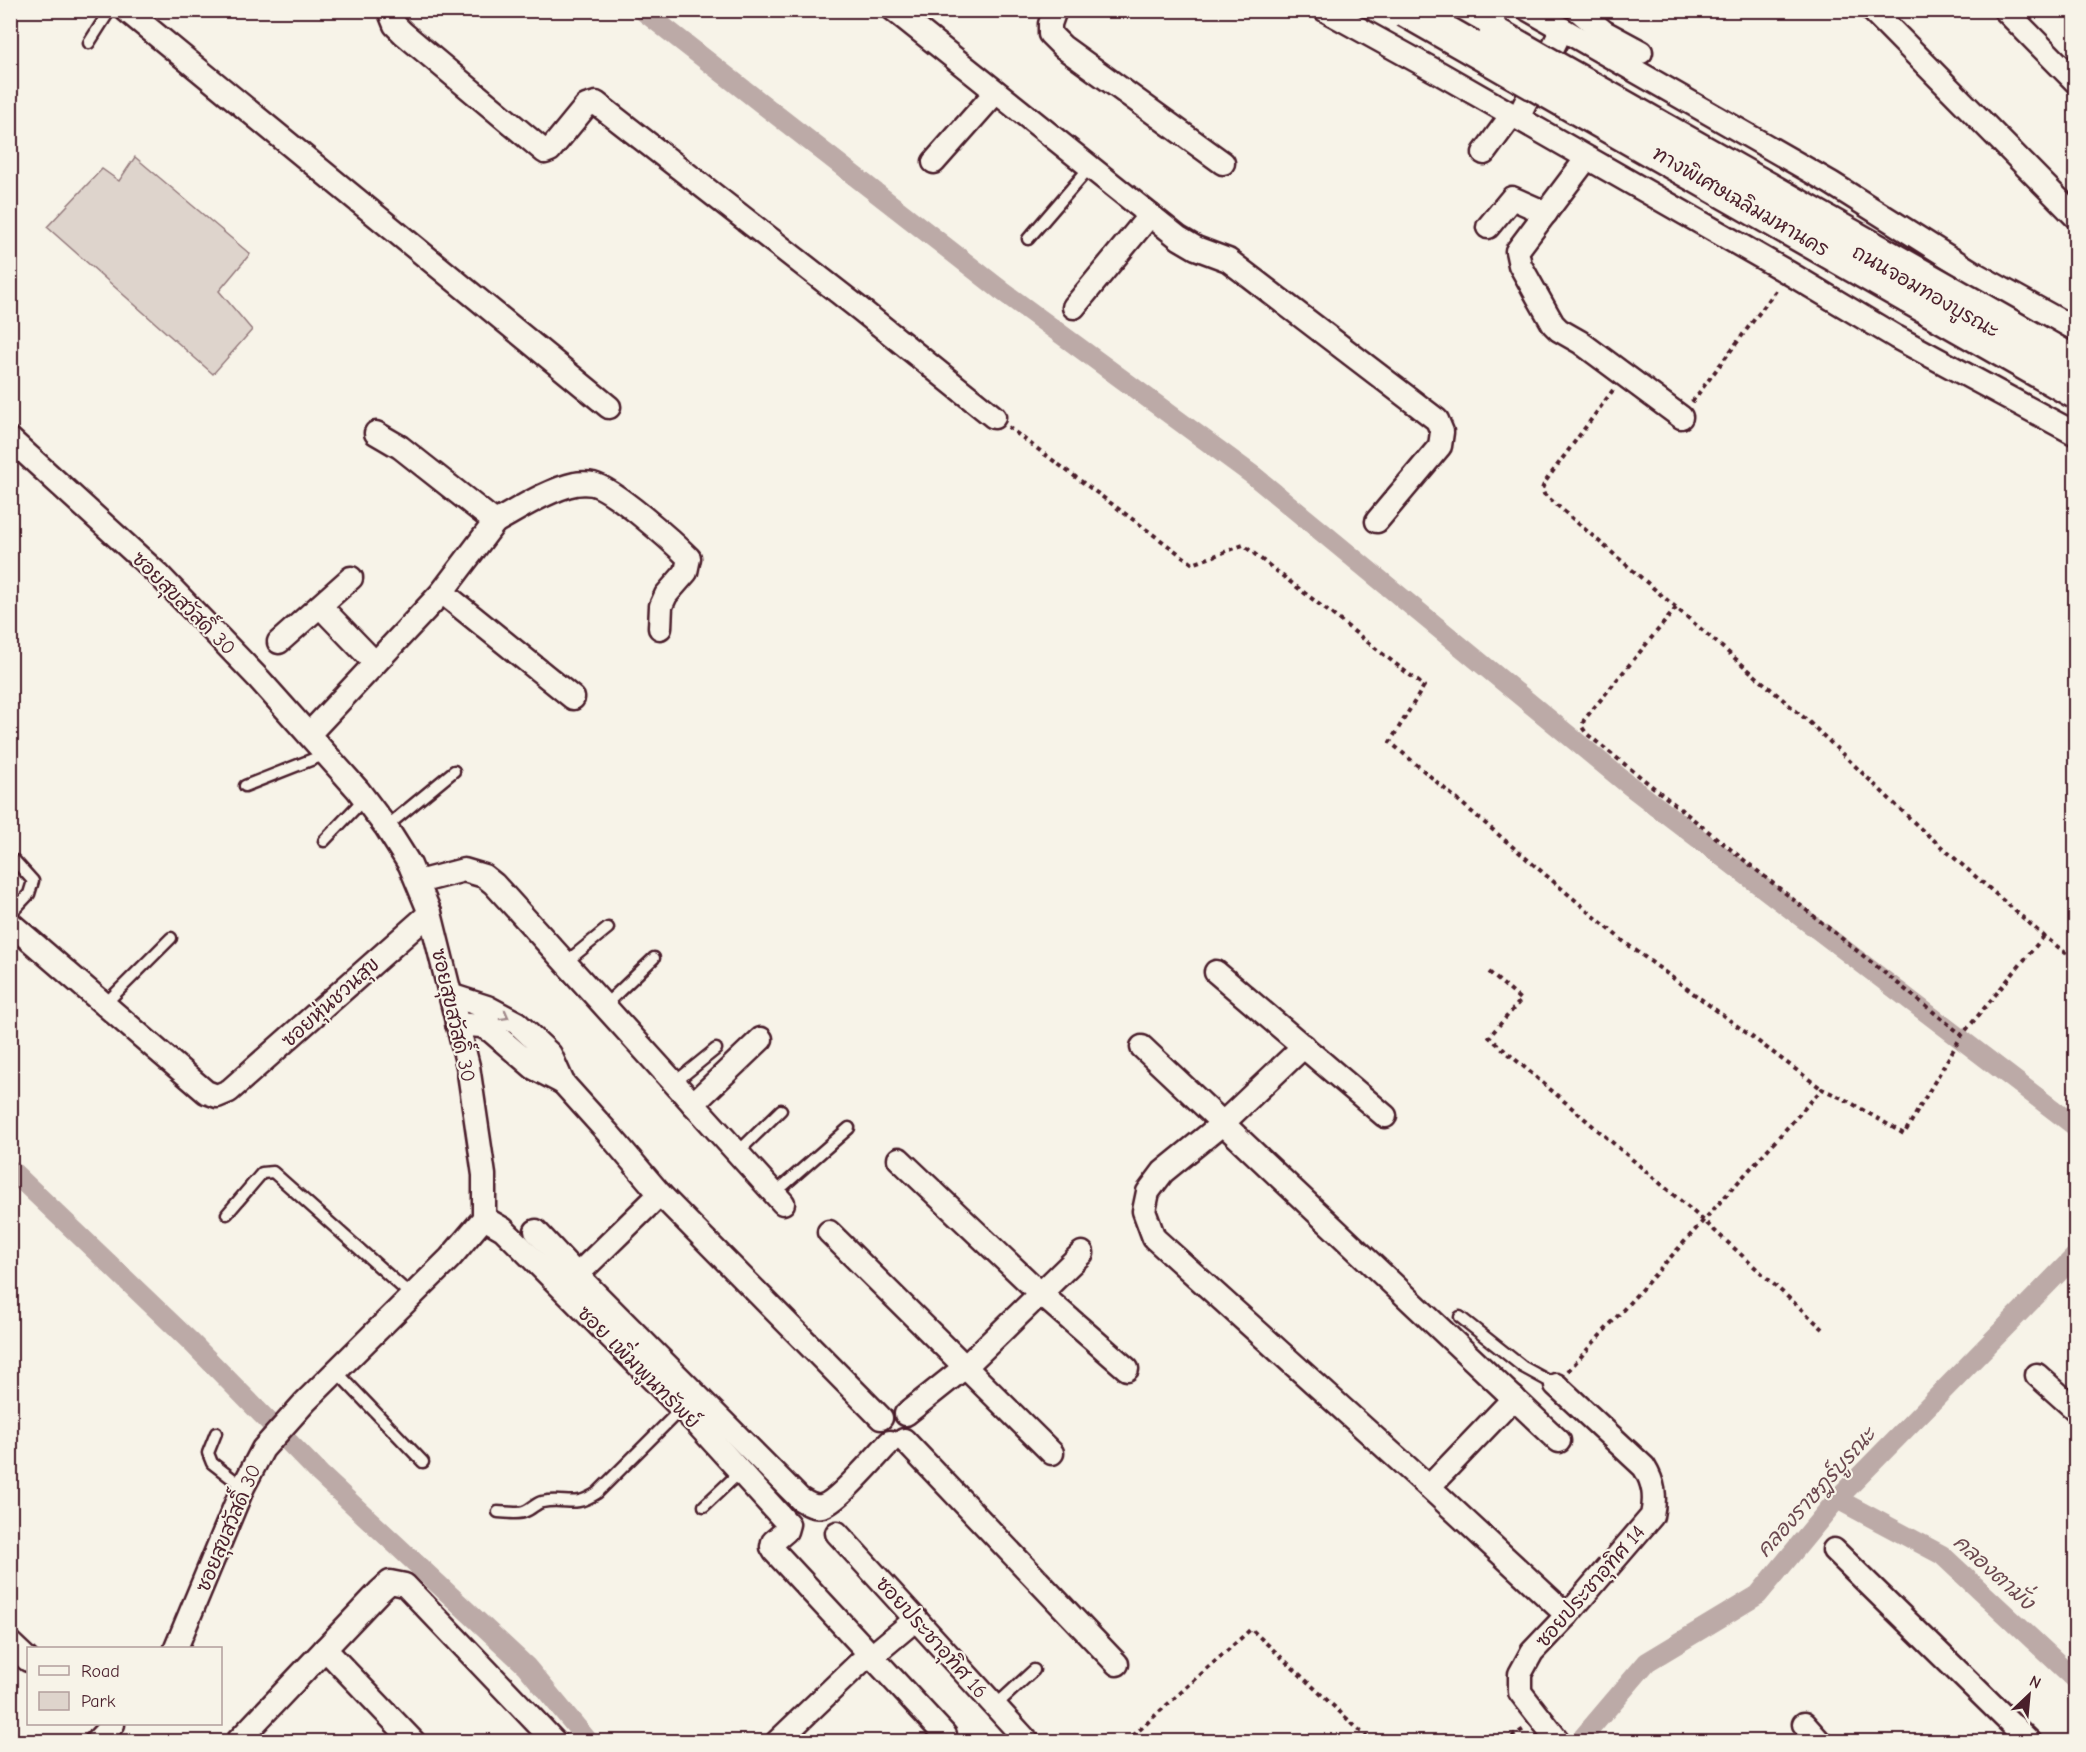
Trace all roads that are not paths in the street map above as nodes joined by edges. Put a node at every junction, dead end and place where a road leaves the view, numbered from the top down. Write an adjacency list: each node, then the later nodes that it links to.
1 (110, 10): 15 (lane)
2 (126, 10): 36 (street)
3 (389, 10): 37 (street)
4 (894, 10): 19 (street)
5 (1055, 10): 24 (street)
6 (1325, 10): 20 (street)
7 (1406, 10): 35 (highway, ทางพิเศษเฉลิมมหานคร, bridge)
8 (1431, 10): 17 (street, ถนนจอมทองบูรณะ)
9 (1452, 10): 33 (highway, ทางพิเศษเฉลิมมหานคร, bridge)
10 (1529, 10): 14 (street)
11 (1578, 10): 16 (street)
12 (1872, 10): 28 (street)
13 (2005, 10): 18 (street)
14 (1562, 29): 17 (street); 32 (street)
15 (89, 43)
16 (1641, 52)
17 (1541, 73): 20 (street); 34 (street, ถนนจอมทองบูรณะ)
18 (2076, 82)
19 (996, 92): 23 (street); 25 (street)
20 (1515, 116): 21 (street); 22 (street)
21 (1484, 153)
22 (1587, 158): 26 (street); 40 (street)
23 (934, 162)
24 (1223, 163)
25 (1090, 167): 27 (street); 30 (lane)
26 (1546, 213): 29 (street); 38 (street)
27 (1150, 215): 31 (street); 42 (street)
28 (2076, 217)
29 (1488, 227)
30 (1028, 238)
31 (1074, 306)
32 (2071, 327)
33 (2076, 364)
34 (2076, 377)
35 (2076, 392)
36 (609, 407)
37 (994, 417)
38 (1681, 417)
39 (376, 434): 43 (street)
40 (2076, 434)
41 (10, 439): 51 (street, ซอยสุขสวัสดิ์ 30)
42 (1377, 521)
43 (495, 522): 45 (street); 47 (street)
44 (351, 578): 46 (street)
45 (442, 592): 49 (street); 50 (street)
46 (320, 606): 48 (street); 49 (street)
47 (660, 628)
48 (279, 642)
49 (375, 663): 51 (street)
50 (573, 698)
51 (309, 734): 52 (street, ซอยสุขสวัสดิ์ 30)
52 (327, 754): 54 (lane); 55 (street, ซอยสุขสวัสดิ์ 30)
53 (454, 771): 56 (lane)
54 (245, 786)
55 (364, 799): 56 (street, ซอยสุขสวัสดิ์ 30); 57 (lane)
56 (386, 827): 59 (street, ซอยสุขสวัสดิ์ 30)
57 (324, 841)
58 (15, 861): 61 (lane)
59 (418, 882): 60 (street, ซอยสุขสวัสดิ์ 30); 66 (street)
60 (430, 913): 68 (street, ซอยสุขสวัสดิ์ 30); 69 (street, ซอยหุ่นชวนสุข)
61 (10, 914)
62 (10, 922): 69 (street)
63 (608, 928): 66 (lane)
64 (171, 938): 69 (lane)
65 (654, 958): 70 (lane)
66 (565, 963): 70 (street)
67 (1216, 972): 73 (street)
68 (450, 995): 71 (street, ซอยสุขสวัสดิ์ 30); 76 (street, one-way to 76)
69 (105, 1004)
70 (604, 1006): 77 (street)
71 (457, 1024): 76 (street); 88 (street, ซอยสุขสวัสดิ์ 30)
72 (761, 1039): 78 (street)
73 (1304, 1046): 80 (street); 81 (street)
74 (1142, 1047): 81 (street)
75 (716, 1049): 77 (lane)
76 (563, 1083): 85 (street)
77 (674, 1083): 78 (street)
78 (693, 1104): 83 (street)
79 (781, 1110): 83 (lane)
80 (1385, 1116)
81 (1222, 1124): 101 (street); 113 (street)
82 (849, 1128): 86 (lane)
83 (736, 1153): 86 (street)
84 (899, 1159): 93 (street)
85 (660, 1194): 92 (street); 105 (street)
86 (779, 1198)
87 (227, 1214): 94 (lane)
88 (484, 1218): 94 (street, ซอยสุขสวัสดิ์ 30); 102 (street, ซอย เพิ่มพูนทรัพย์)
89 (536, 1231): 92 (street)
90 (829, 1232): 96 (street)
91 (1082, 1252): 93 (street)
92 (578, 1275): 107 (street)
93 (1041, 1294): 96 (street); 97 (street)
94 (412, 1296): 98 (street, ซอยสุขสวัสดิ์ 30)
95 (1460, 1317): 100 (lane)
96 (965, 1367): 104 (street); 109 (street)
97 (1127, 1369)
98 (336, 1371): 110 (lane); 112 (street, ซอยสุขสวัสดิ์ 30)
99 (2037, 1375): 103 (street)
100 (1556, 1385): 118 (street, ซอยประชาอุทิศ 14)
101 (1514, 1398): 108 (street); 113 (street)
102 (681, 1409): 111 (street, ซอย เพิ่มพูนทรัพย์); 115 (lane)
103 (2076, 1410)
104 (906, 1414): 105 (street); 107 (street)
105 (881, 1418): 107 (street)
106 (216, 1433): 112 (lane)
107 (897, 1441): 125 (street)
108 (1559, 1441)
109 (1052, 1453)
110 (423, 1462)
111 (740, 1472): 114 (lane); 123 (street, ซอย เพิ่มพูนทรัพย์)
112 (243, 1487): 121 (street, ซอยสุขสวัสดิ์ 30)
113 (1430, 1487): 118 (street)
114 (704, 1506)
115 (498, 1512)
116 (837, 1533): 119 (street, ซอยประชาอุทิศ 16)
117 (1834, 1550): 137 (street)
118 (1568, 1615): 135 (street, ซอยประชาอุทิศ 14)
119 (916, 1619): 123 (street); 127 (street, ซอยประชาอุทิศ 16)
120 (11, 1644): 124 (street)
121 (176, 1647)
122 (325, 1649): 129 (street); 131 (street); 132 (street)
123 (874, 1652): 130 (street); 133 (street)
124 (27, 1659)
125 (1118, 1664)
126 (1034, 1670): 127 (lane)
127 (995, 1706): 134 (street, ซอยประชาอุทิศ 16)
128 (1804, 1724): 136 (street)
129 (248, 1738)
130 (785, 1739)
131 (414, 1742)
132 (555, 1742)
133 (945, 1742)
134 (1028, 1742)
135 (1559, 1742)
136 (1820, 1742)
137 (2030, 1742)

